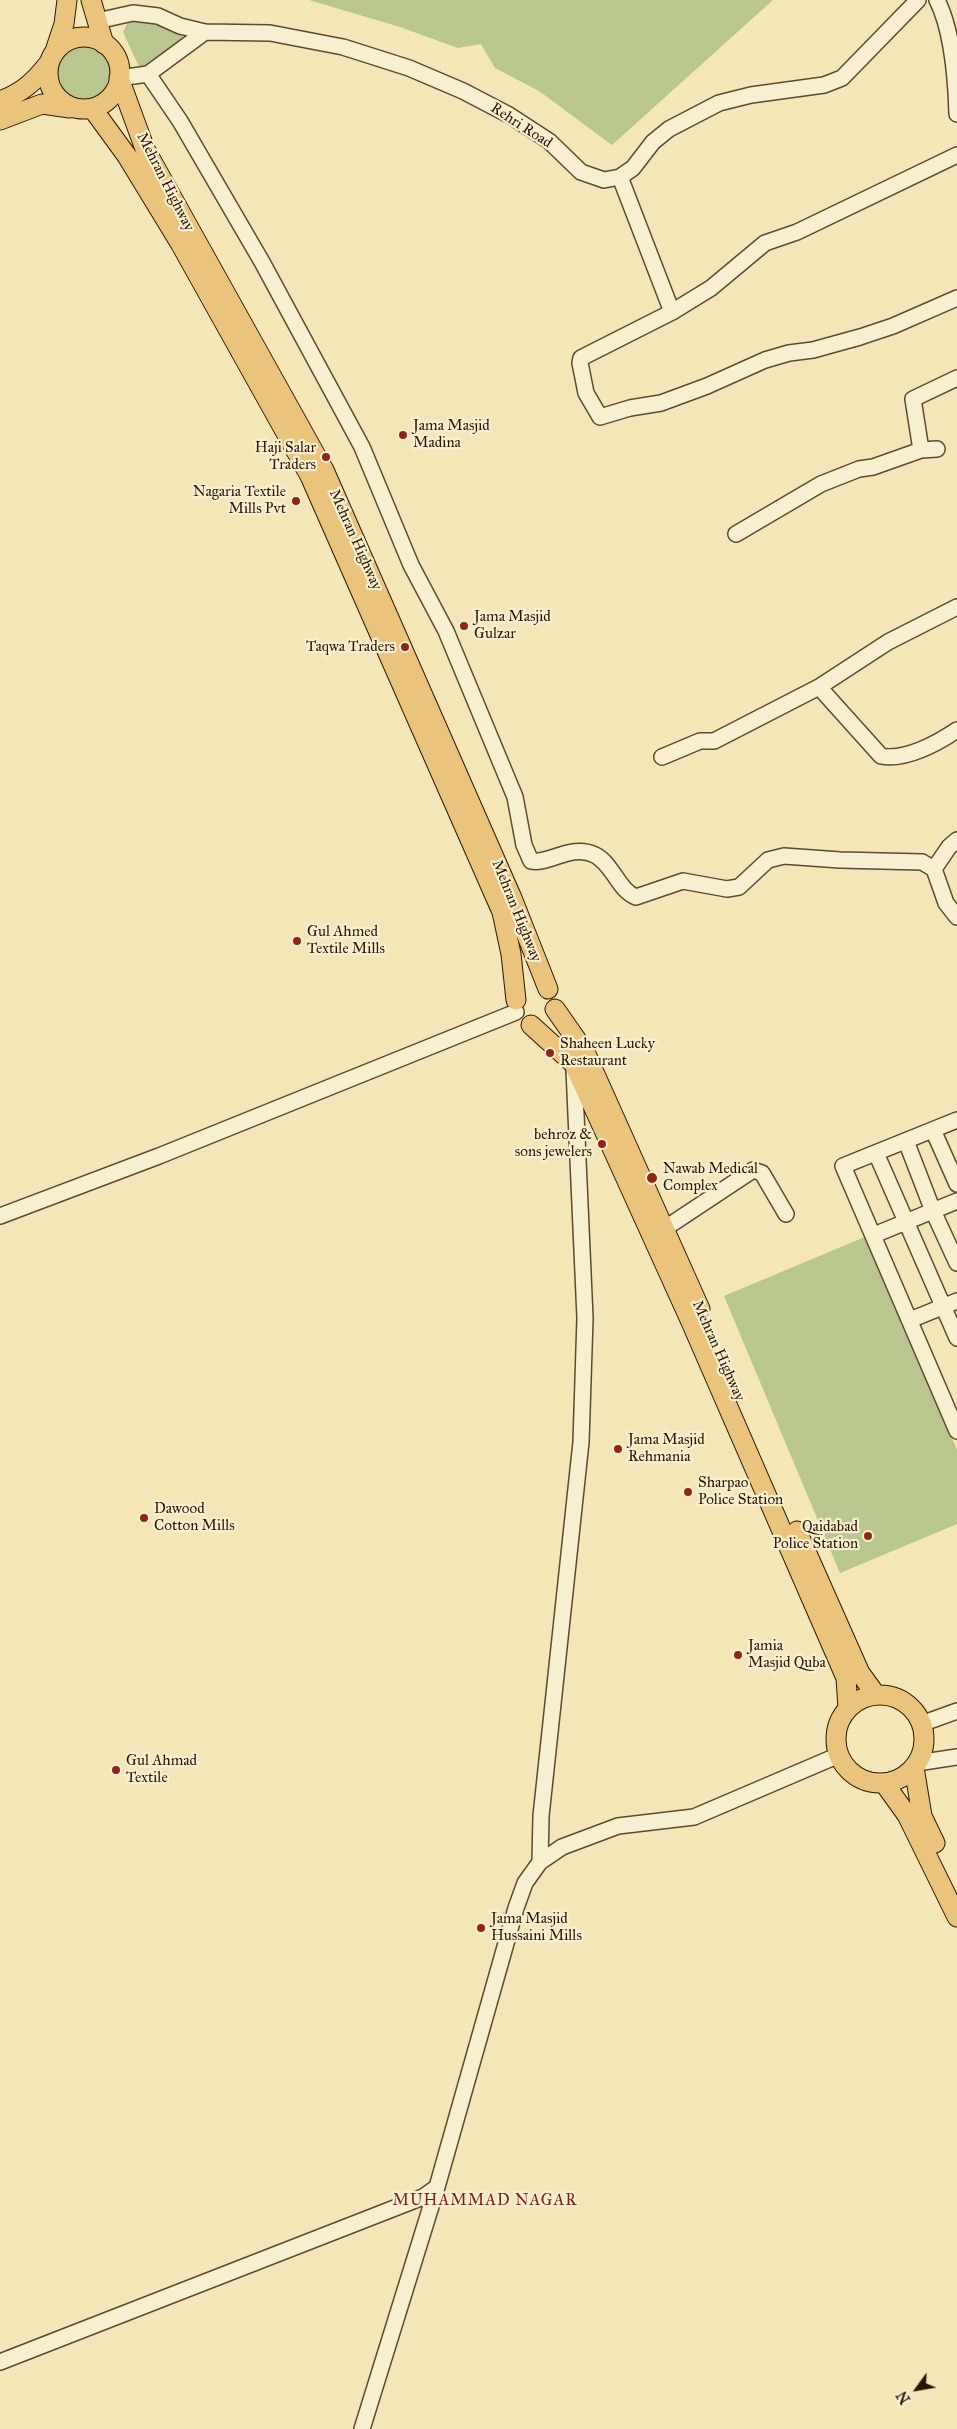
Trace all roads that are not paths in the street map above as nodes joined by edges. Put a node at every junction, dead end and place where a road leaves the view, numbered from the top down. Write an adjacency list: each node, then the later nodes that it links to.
1 (67, 0): 8 (main road)
2 (91, 0): 5 (main road)
3 (918, 0): 16 (street)
4 (937, 0): 13 (street)
5 (97, 21): 6 (street, Rehri Road); 7 (main road)
6 (205, 32): 9 (street); 16 (street, Rehri Road)
7 (104, 44): 8 (main road); 10 (main road)
8 (52, 57): 11 (main road); 12 (main road)
9 (148, 74): 10 (street); 28 (street)
10 (119, 78): 12 (main road); 30 (main road, Mehran Highway)
11 (0, 102)
12 (84, 108): 14 (main road); 31 (main road)
13 (957, 114)
14 (0, 120)
15 (957, 155): 18 (street)
16 (620, 177): 18 (street)
17 (957, 298): 18 (street)
18 (672, 312)
19 (957, 378): 21 (street)
20 (937, 449): 21 (street)
21 (921, 450): 22 (street)
22 (736, 534)
23 (957, 606): 24 (street)
24 (819, 687): 25 (street); 26 (street)
25 (957, 730)
26 (662, 757)
27 (957, 840): 28 (street)
28 (934, 869): 29 (street)
29 (957, 916)
30 (548, 989): 31 (main road); 32 (main road)
31 (516, 1006): 33 (main road); 43 (street)
32 (555, 1009): 33 (main road); 45 (main road, Mehran Highway)
33 (531, 1025): 34 (main road)
34 (574, 1064): 54 (main road); 61 (street)
35 (957, 1120): 36 (street)
36 (933, 1130): 37 (street); 39 (street)
37 (906, 1141): 38 (street); 41 (street)
38 (876, 1153): 44 (street); 46 (street)
39 (957, 1184)
40 (957, 1201): 41 (street)
41 (933, 1211): 44 (street); 47 (street)
42 (786, 1214): 45 (street)
43 (0, 1216)
44 (906, 1222): 46 (street); 48 (street)
45 (664, 1229): 53 (main road, Mehran Highway)
46 (874, 1235): 49 (street)
47 (957, 1263)
48 (951, 1304): 49 (street); 50 (street)
49 (910, 1320): 51 (street)
50 (957, 1338)
51 (950, 1397): 52 (street)
52 (957, 1431)
53 (876, 1695): 54 (main road); 56 (main road)
54 (848, 1708): 57 (main road)
55 (957, 1711): 56 (street)
56 (921, 1724): 59 (main road)
57 (839, 1755): 60 (main road); 61 (street)
58 (957, 1757): 59 (street)
59 (916, 1765): 60 (main road); 62 (main road)
60 (884, 1783): 63 (main road)
61 (540, 1862): 64 (street)
62 (957, 1894)
63 (957, 1917)
64 (437, 2187): 65 (street); 66 (street)
65 (0, 2362)
66 (362, 2429)

